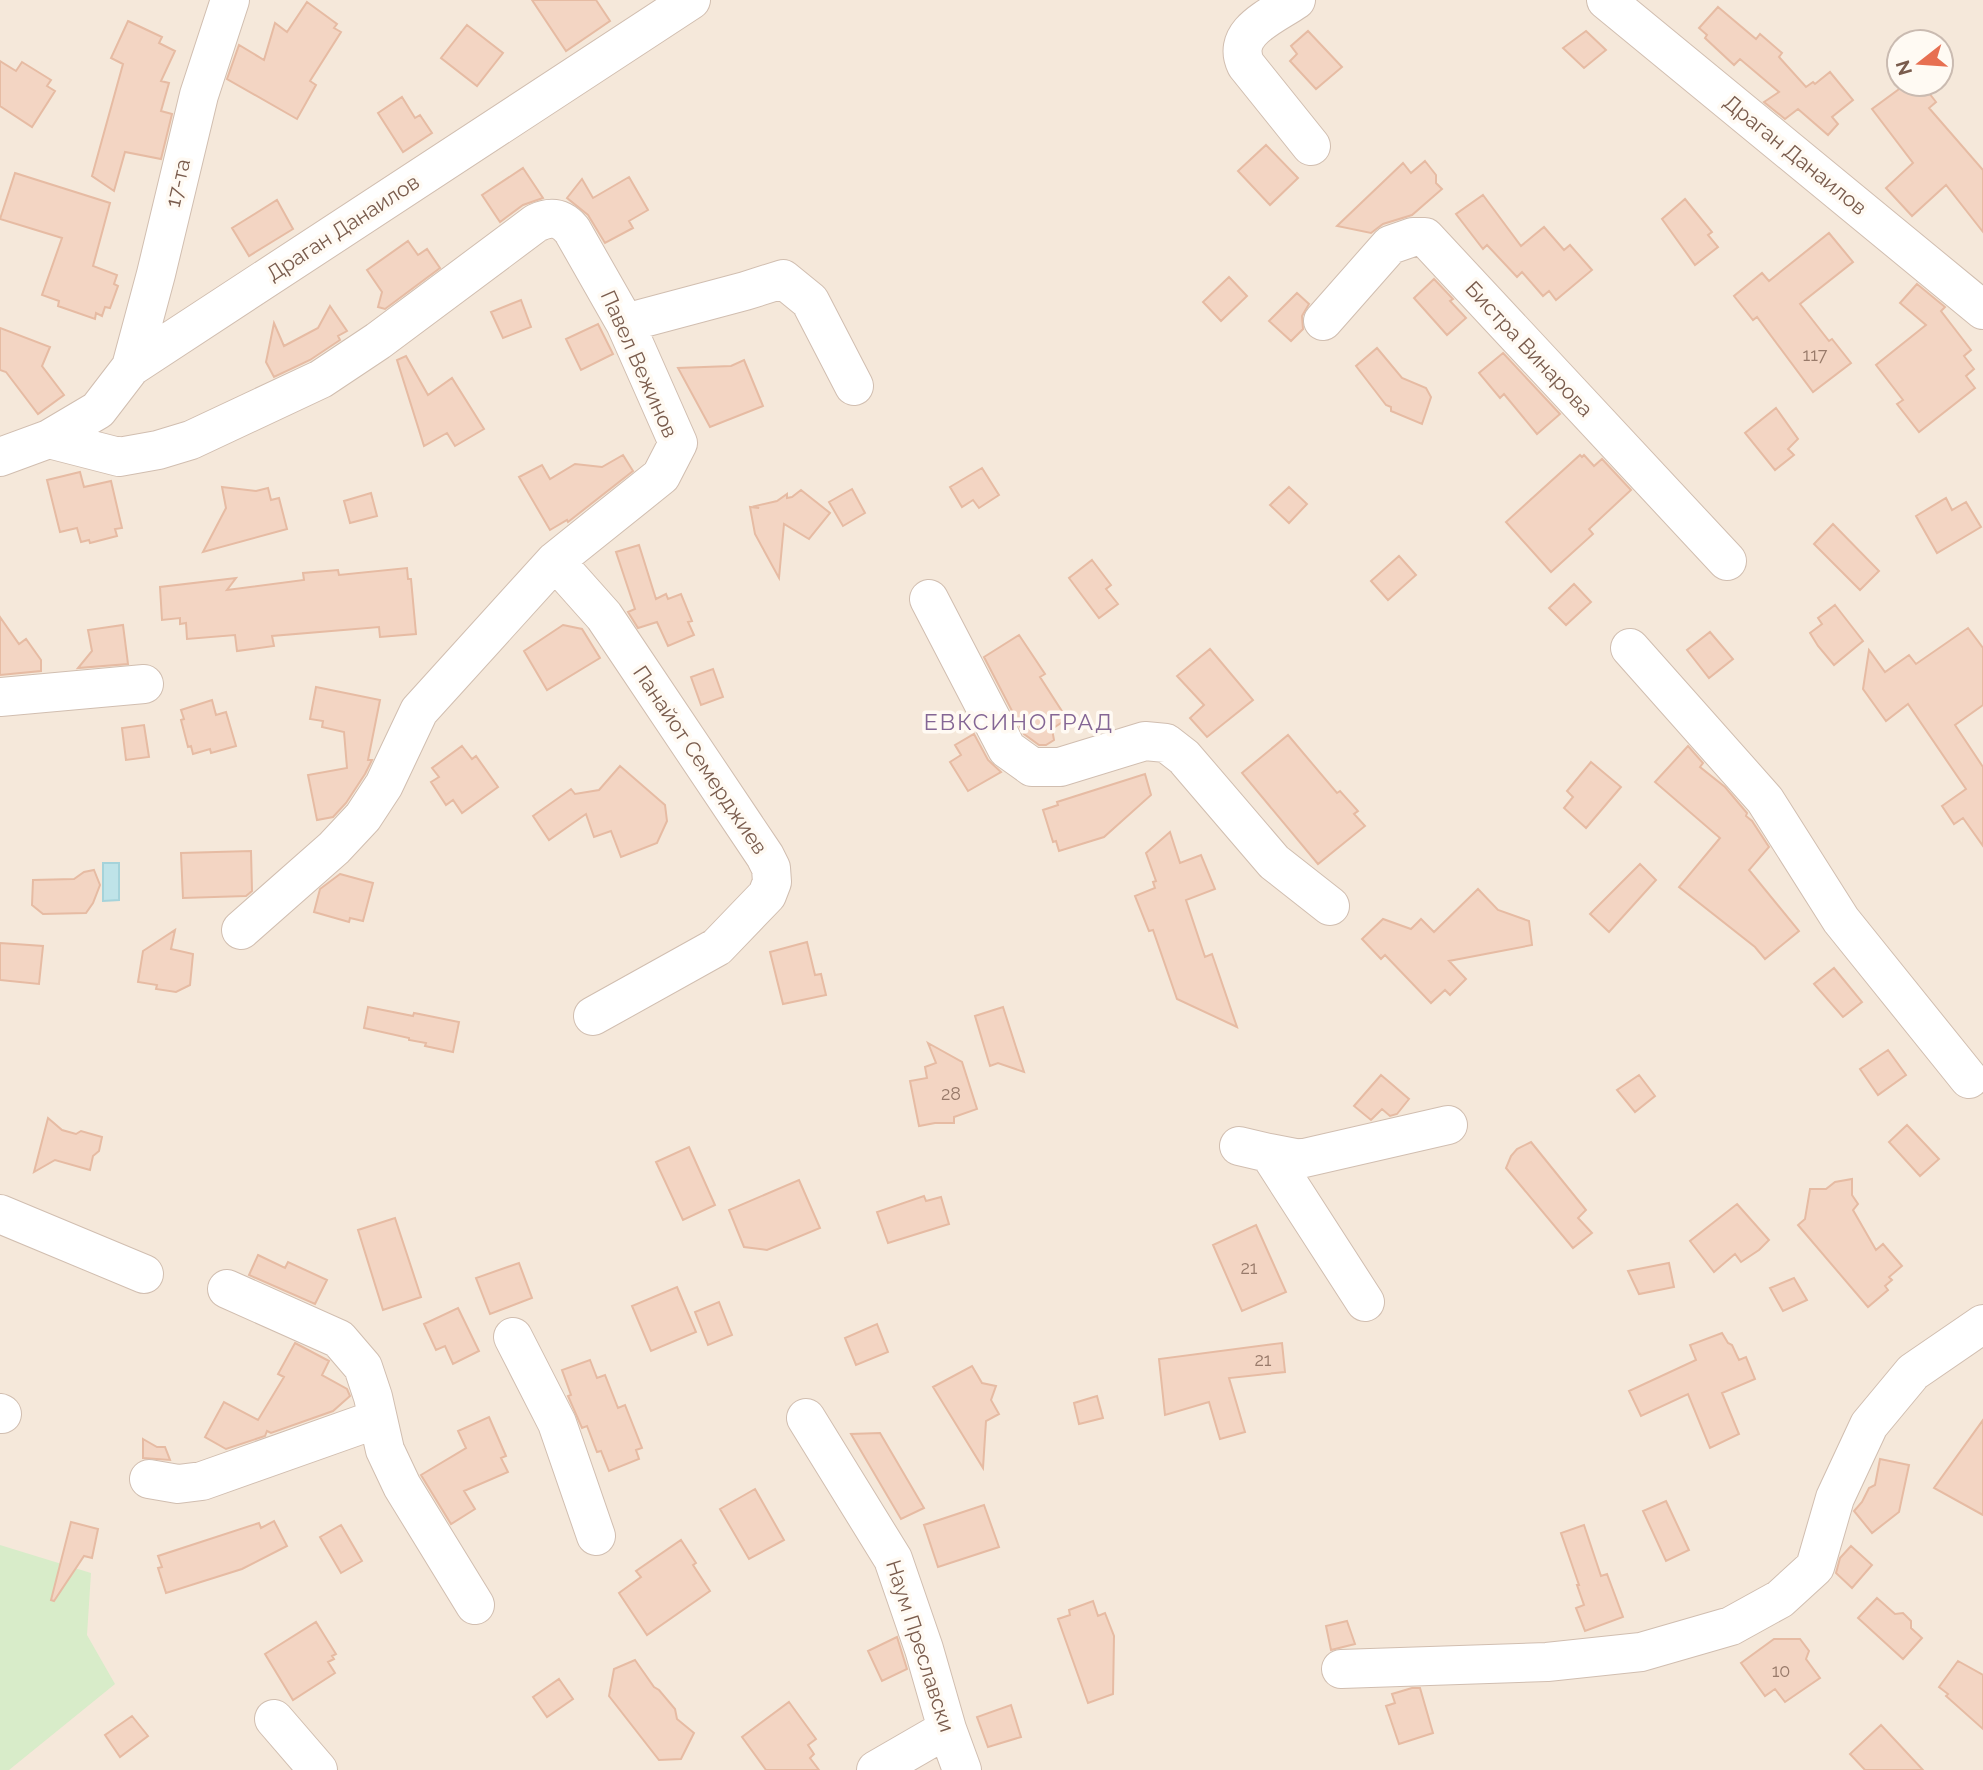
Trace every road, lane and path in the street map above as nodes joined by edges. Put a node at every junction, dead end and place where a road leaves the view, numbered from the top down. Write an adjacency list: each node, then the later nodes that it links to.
1 (230, 0): 9 (street, 17-та)
2 (691, 0): 9 (street, Драган Данаилов)
3 (1296, 0): 5 (street)
4 (1606, 0): 6 (street, Драган Данаилов)
5 (1311, 146)
6 (1983, 310)
7 (1323, 321): 14 (street, Бистра Винарова)
8 (625, 323): 10 (street); 11 (street, Павел Вежинов); 13 (street, Павел Вежинов)
9 (131, 367): 11 (street, Драган Данаилов)
10 (854, 386)
11 (49, 439): 12 (street, Драган Данаилов)
12 (0, 457)
13 (555, 561): 20 (street, Павел Вежинов); 21 (street, Панайот Семерджиев)
14 (1727, 561)
15 (929, 599): 19 (street)
16 (1630, 648): 22 (street)
17 (144, 684): 18 (street)
18 (0, 697)
19 (1330, 906)
20 (242, 930)
21 (593, 1016)
22 (1969, 1079)
23 (1448, 1125): 27 (street)
24 (0, 1213): 25 (street)
25 (144, 1275)
26 (227, 1289): 31 (street)
27 (1365, 1302)
28 (1983, 1324): 35 (street)
29 (513, 1337): 33 (street)
30 (806, 1418): 37 (street, Наум Преславски)
31 (377, 1419): 32 (street); 34 (street)
32 (149, 1479)
33 (596, 1536)
34 (475, 1605)
35 (1341, 1669)
36 (274, 1719): 38 (street)
37 (947, 1729): 39 (street); 40 (street, Наум Преславски)
38 (318, 1770)
39 (876, 1770)
40 (962, 1770)

